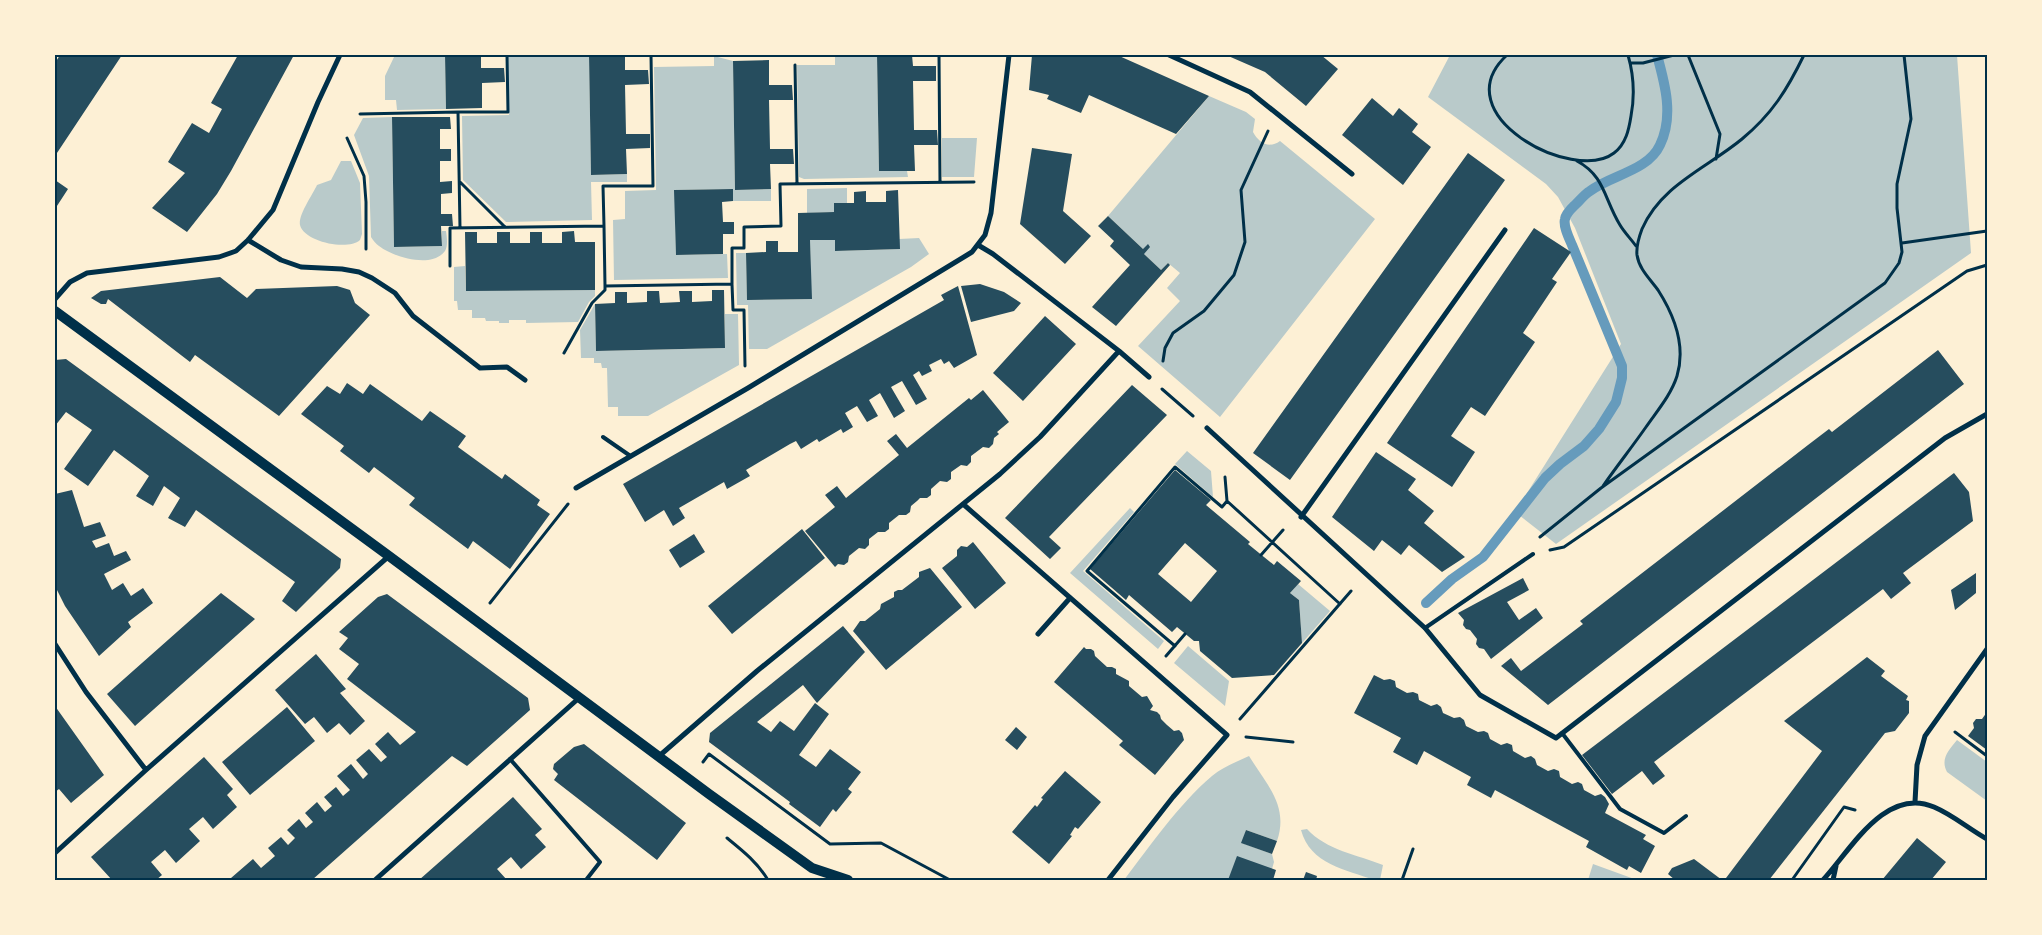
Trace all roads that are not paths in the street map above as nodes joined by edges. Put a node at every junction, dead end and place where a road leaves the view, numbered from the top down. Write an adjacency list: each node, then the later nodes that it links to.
1 (340, 55): 6 (street)
2 (1009, 55): 7 (street)
3 (1169, 55): 4 (street)
4 (1352, 174)
5 (1504, 230): 19 (street)
6 (248, 240): 8 (street); 12 (street)
7 (978, 245): 10 (street); 16 (street)
8 (55, 299)
9 (55, 311): 21 (main road)
10 (1119, 351): 11 (street); 18 (street)
11 (1149, 377)
12 (525, 380)
13 (1987, 414): 28 (street)
14 (1206, 428): 19 (street)
15 (603, 437): 16 (lane)
16 (629, 455): 17 (street)
17 (576, 488)
18 (963, 504): 22 (street); 29 (street)
19 (1301, 517): 23 (street)
20 (1533, 554): 23 (lane)
21 (389, 556): 27 (main road); 31 (street)
22 (1070, 598): 24 (street); 42 (street)
23 (1425, 628): 28 (street)
24 (1038, 634)
25 (55, 644): 31 (street)
26 (1987, 649): 32 (street)
27 (578, 698): 29 (main road); 30 (street)
28 (1562, 733): 33 (lane)
29 (658, 757): 37 (main road)
30 (510, 759): 38 (street); 39 (lane)
31 (146, 770): 35 (street)
32 (1915, 802): 34 (street); 36 (street)
33 (1686, 816)
34 (1987, 838)
35 (55, 853)
36 (1836, 866): 43 (street); 44 (street)
37 (812, 868): 40 (main road); 41 (main road)
38 (375, 880)
39 (586, 880)
40 (820, 880)
41 (848, 880)
42 (1108, 880)
43 (1823, 880)
44 (1833, 880)

